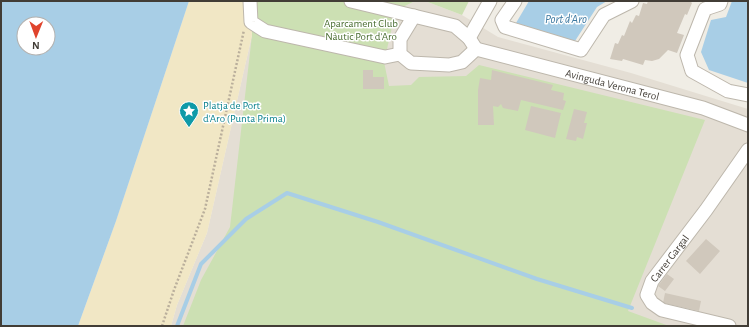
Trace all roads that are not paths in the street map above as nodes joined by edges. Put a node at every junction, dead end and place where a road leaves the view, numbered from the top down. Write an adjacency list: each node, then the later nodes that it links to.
1 (250, 1): 10 (street)
2 (351, 1): 7 (street)
3 (490, 1): 8 (street)
4 (515, 1): 5 (street)
5 (632, 1)
6 (721, 1): 11 (street)
7 (414, 16): 8 (street); 10 (street)
8 (469, 38): 9 (street)
9 (476, 49): 10 (street); 12 (street, Avinguda Verona Terol)
10 (400, 54)
11 (748, 95)
12 (748, 126)
13 (748, 150): 14 (street, Carrer Gargal)
14 (729, 326)

